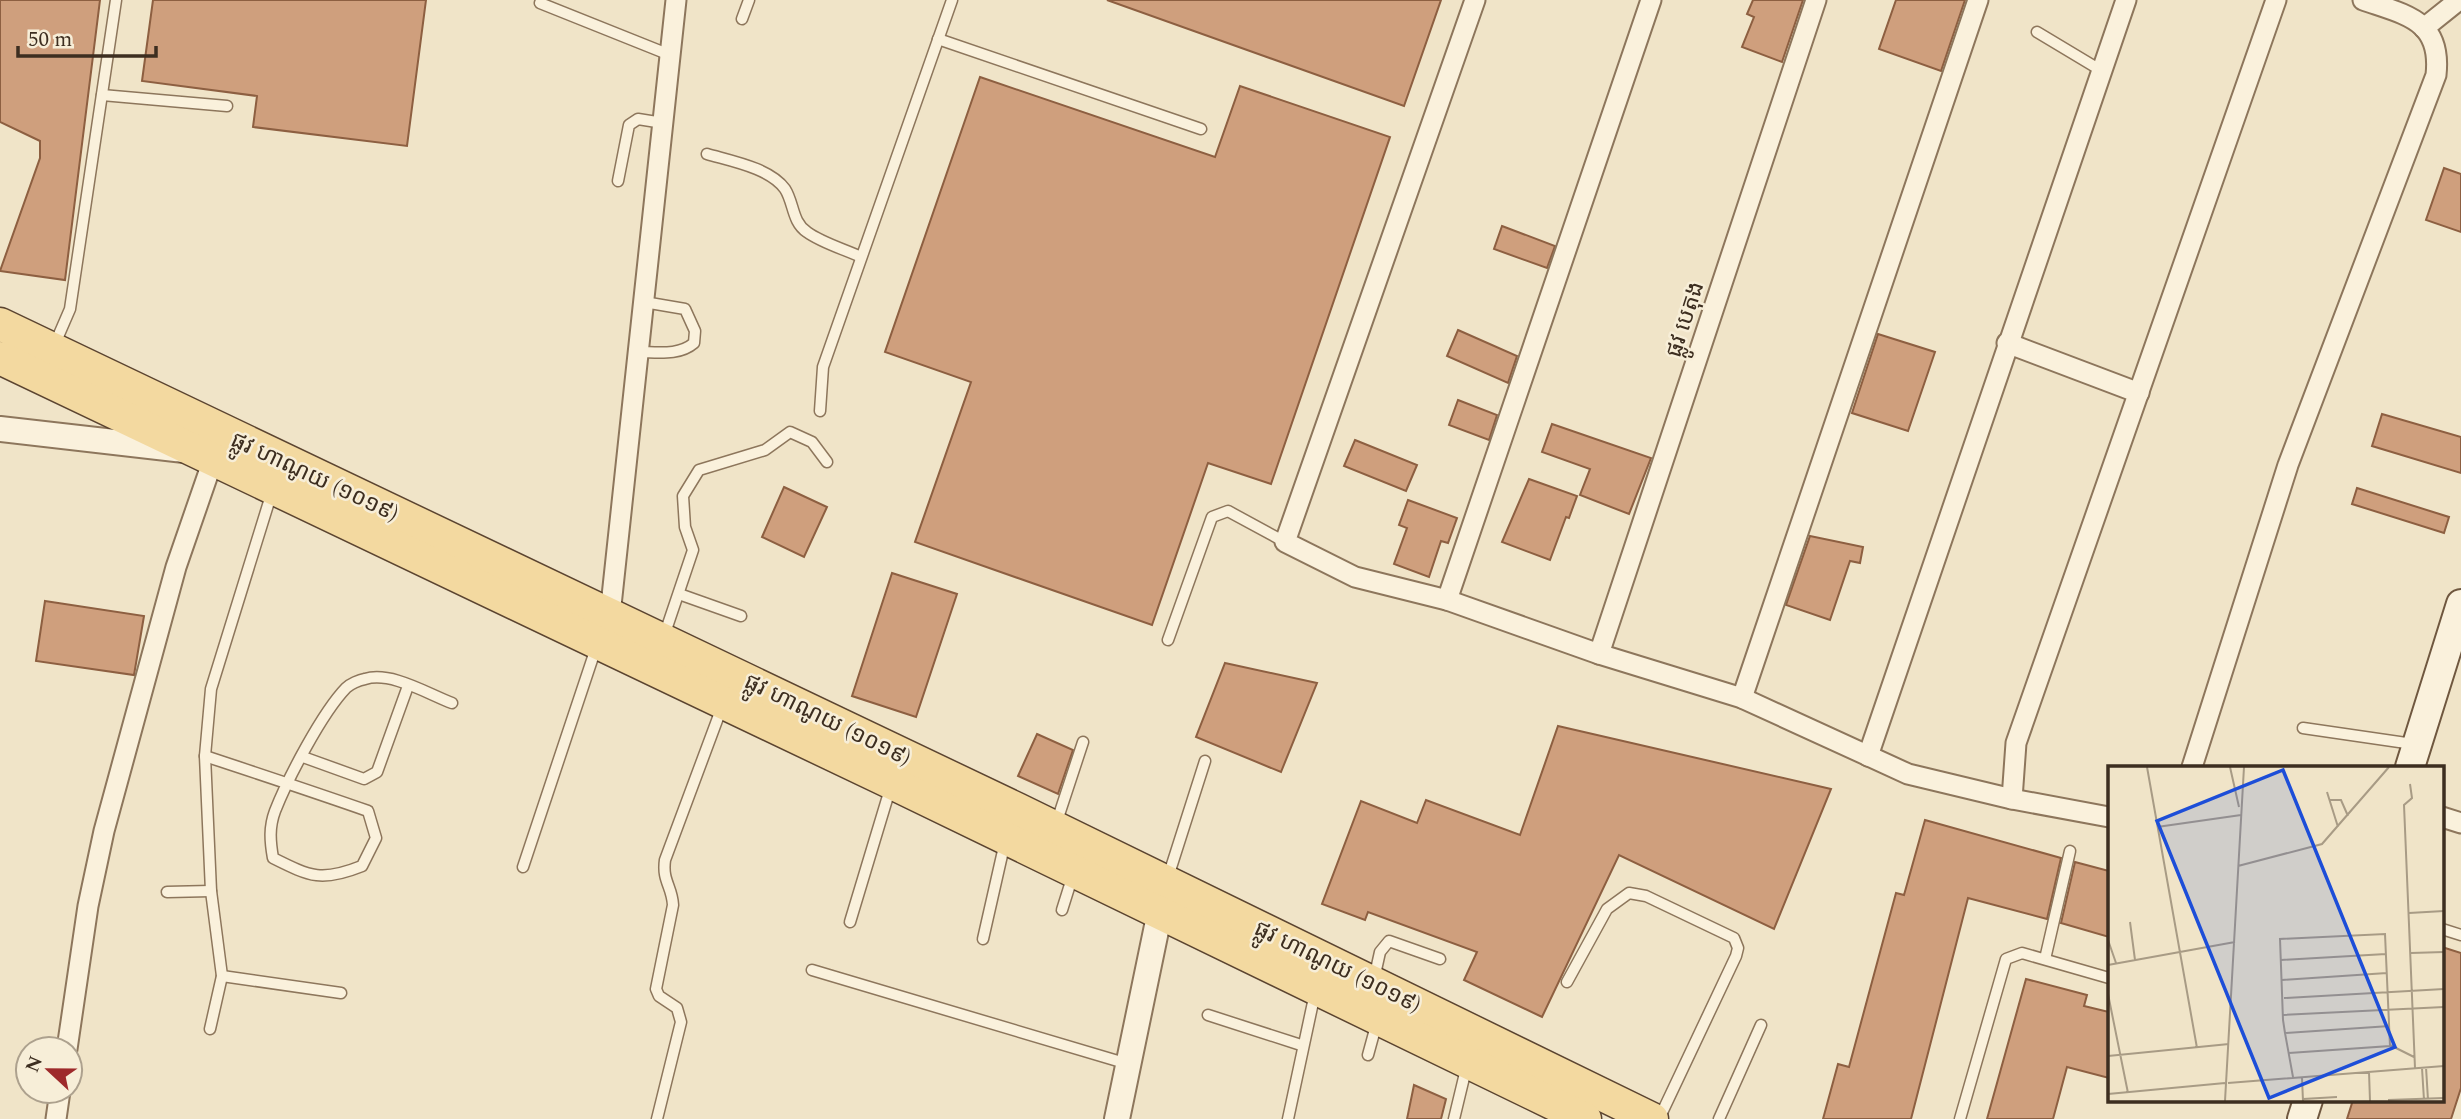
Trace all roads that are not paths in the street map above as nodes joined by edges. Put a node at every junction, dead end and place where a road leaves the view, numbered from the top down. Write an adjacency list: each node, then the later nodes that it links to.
1 (116, 0): 20 (lane)
2 (676, 0): 18 (street)
3 (749, 0): 14 (lane)
4 (952, 0): 17 (lane)
5 (1475, 0): 39 (street)
6 (1651, 0): 41 (street)
7 (1816, 0): 48 (street, ផ្លូវ បេតុង)
8 (1978, 0): 50 (street)
9 (2126, 0): 19 (street)
10 (2276, 0): 33 (street)
11 (2363, 0): 15 (street)
12 (2459, 0): 15 (street)
13 (540, 3): 18 (lane)
14 (742, 19)
15 (2424, 28): 60 (street)
16 (2037, 32): 19 (lane)
17 (938, 39): 23 (lane); 26 (lane)
18 (670, 55): 22 (street)
19 (2102, 71): 29 (street)
20 (102, 95): 21 (lane); 32 (lane)
21 (227, 106)
22 (663, 123): 25 (lane); 27 (street)
23 (1201, 130)
24 (707, 154): 26 (lane)
25 (618, 181)
26 (861, 257): 34 (lane)
27 (644, 302): 30 (street); 30 (lane)
28 (0, 324): 32 (main road, ផ្លូវ ហាណូយ (១០១៩))
29 (2007, 343): 33 (street); 55 (street)
30 (638, 352): 43 (street)
31 (0, 358): 32 (main road, ផ្លូវ ហាណូយ (១០១៩))
32 (46, 364): 36 (main road, ផ្លូវ ហាណូយ (១០១៩))
33 (2138, 393): 63 (street)
34 (820, 411)
35 (0, 429): 36 (street)
36 (203, 444): 38 (main road, ផ្លូវ ហាណូយ (១០១៩)); 43 (main road, ផ្លូវ ហាណូយ (១០១៩)); 93 (street)
37 (827, 462): 40 (lane)
38 (274, 489): 47 (main road, ផ្លូវ ហាណូយ (១០១៩)); 56 (lane)
39 (1285, 542): 41 (street); 46 (lane)
40 (679, 593): 44 (lane); 45 (lane)
41 (1447, 600): 48 (street)
42 (2461, 604): 57 (main road)
43 (610, 615): 45 (main road, ផ្លូវ ហាណូយ (១០១៩)); 47 (street)
44 (741, 616)
45 (663, 640): 67 (main road, ផ្លូវ ហាណូយ (១០១៩))
46 (1168, 640)
47 (597, 644): 52 (main road, ផ្លូវ ហាណូយ (១០១៩)); 70 (lane)
48 (1599, 654): 50 (street)
49 (408, 686): 51 (lane); 58 (lane); 58 (lane)
50 (1742, 698): 55 (street)
51 (452, 703)
52 (723, 703): 61 (main road, ផ្លូវ ហាណូយ (១០១៩)); 100 (lane)
53 (2303, 728): 57 (lane)
54 (1083, 742): 68 (lane)
55 (1868, 755): 63 (street)
56 (205, 756): 62 (lane); 73 (lane)
57 (2414, 756)
58 (303, 757): 62 (lane)
59 (1205, 761): 74 (lane)
60 (2192, 766)
61 (892, 783): 67 (main road, ផ្លូវ ហាណូយ (១០១៩)); 76 (lane)
62 (289, 784): 62 (lane)
63 (2012, 799): 64 (street)
64 (2108, 817)
65 (2444, 818): 66 (street)
66 (2461, 823)
67 (1012, 824): 68 (main road, ផ្លូវ ហាណូយ (១០១៩)); 71 (main road, ផ្លូវ ហាណូយ (១០១៩)); 79 (lane)
68 (1055, 828): 74 (main road, ផ្លូវ ហាណូយ (១០១៩))
69 (2070, 850): 81 (lane)
70 (523, 867)
71 (1075, 872): 74 (main road, ផ្លូវ ហាណូយ (១០១៩)); 75 (lane)
72 (167, 891): 73 (lane)
73 (211, 891): 83 (lane)
74 (1163, 897): 86 (main road, ផ្លូវ ហាណូយ (១០១៩)); 87 (main road, ផ្លូវ ហាណូយ (១០១៩)); 97 (street)
75 (1062, 910)
76 (850, 922)
77 (2444, 930): 78 (lane)
78 (2461, 935)
79 (983, 939)
80 (1440, 959): 86 (lane)
81 (2045, 959): 84 (lane); 107 (lane)
82 (812, 970): 97 (lane)
83 (222, 976): 88 (lane); 92 (lane)
84 (2108, 978)
85 (1567, 982): 105 (lane)
86 (1373, 983): 104 (main road, ផ្លូវ ហាណូយ (១០១៩))
87 (1316, 988): 90 (main road, ផ្លូវ ហាណូយ (១០១៩)); 94 (lane)
88 (341, 993)
89 (1208, 1015): 94 (lane)
90 (1378, 1018): 95 (lane); 96 (main road, ផ្លូវ ហាណូយ (១០១៩))
91 (1762, 1025): 106 (lane)
92 (210, 1029)
93 (69, 1035)
94 (1301, 1045): 102 (lane)
95 (1368, 1055)
96 (1468, 1062): 99 (main road, ផ្លូវ ហាណូយ (១០១៩)); 103 (lane)
97 (1129, 1064): 101 (street)
98 (2307, 1102): 108 (main road)
99 (1567, 1115)
100 (657, 1119)
101 (1117, 1119)
102 (1288, 1119)
103 (1454, 1119)
104 (1652, 1119)
105 (1659, 1119)
106 (1719, 1119)
107 (1960, 1119)
108 (2302, 1119)

